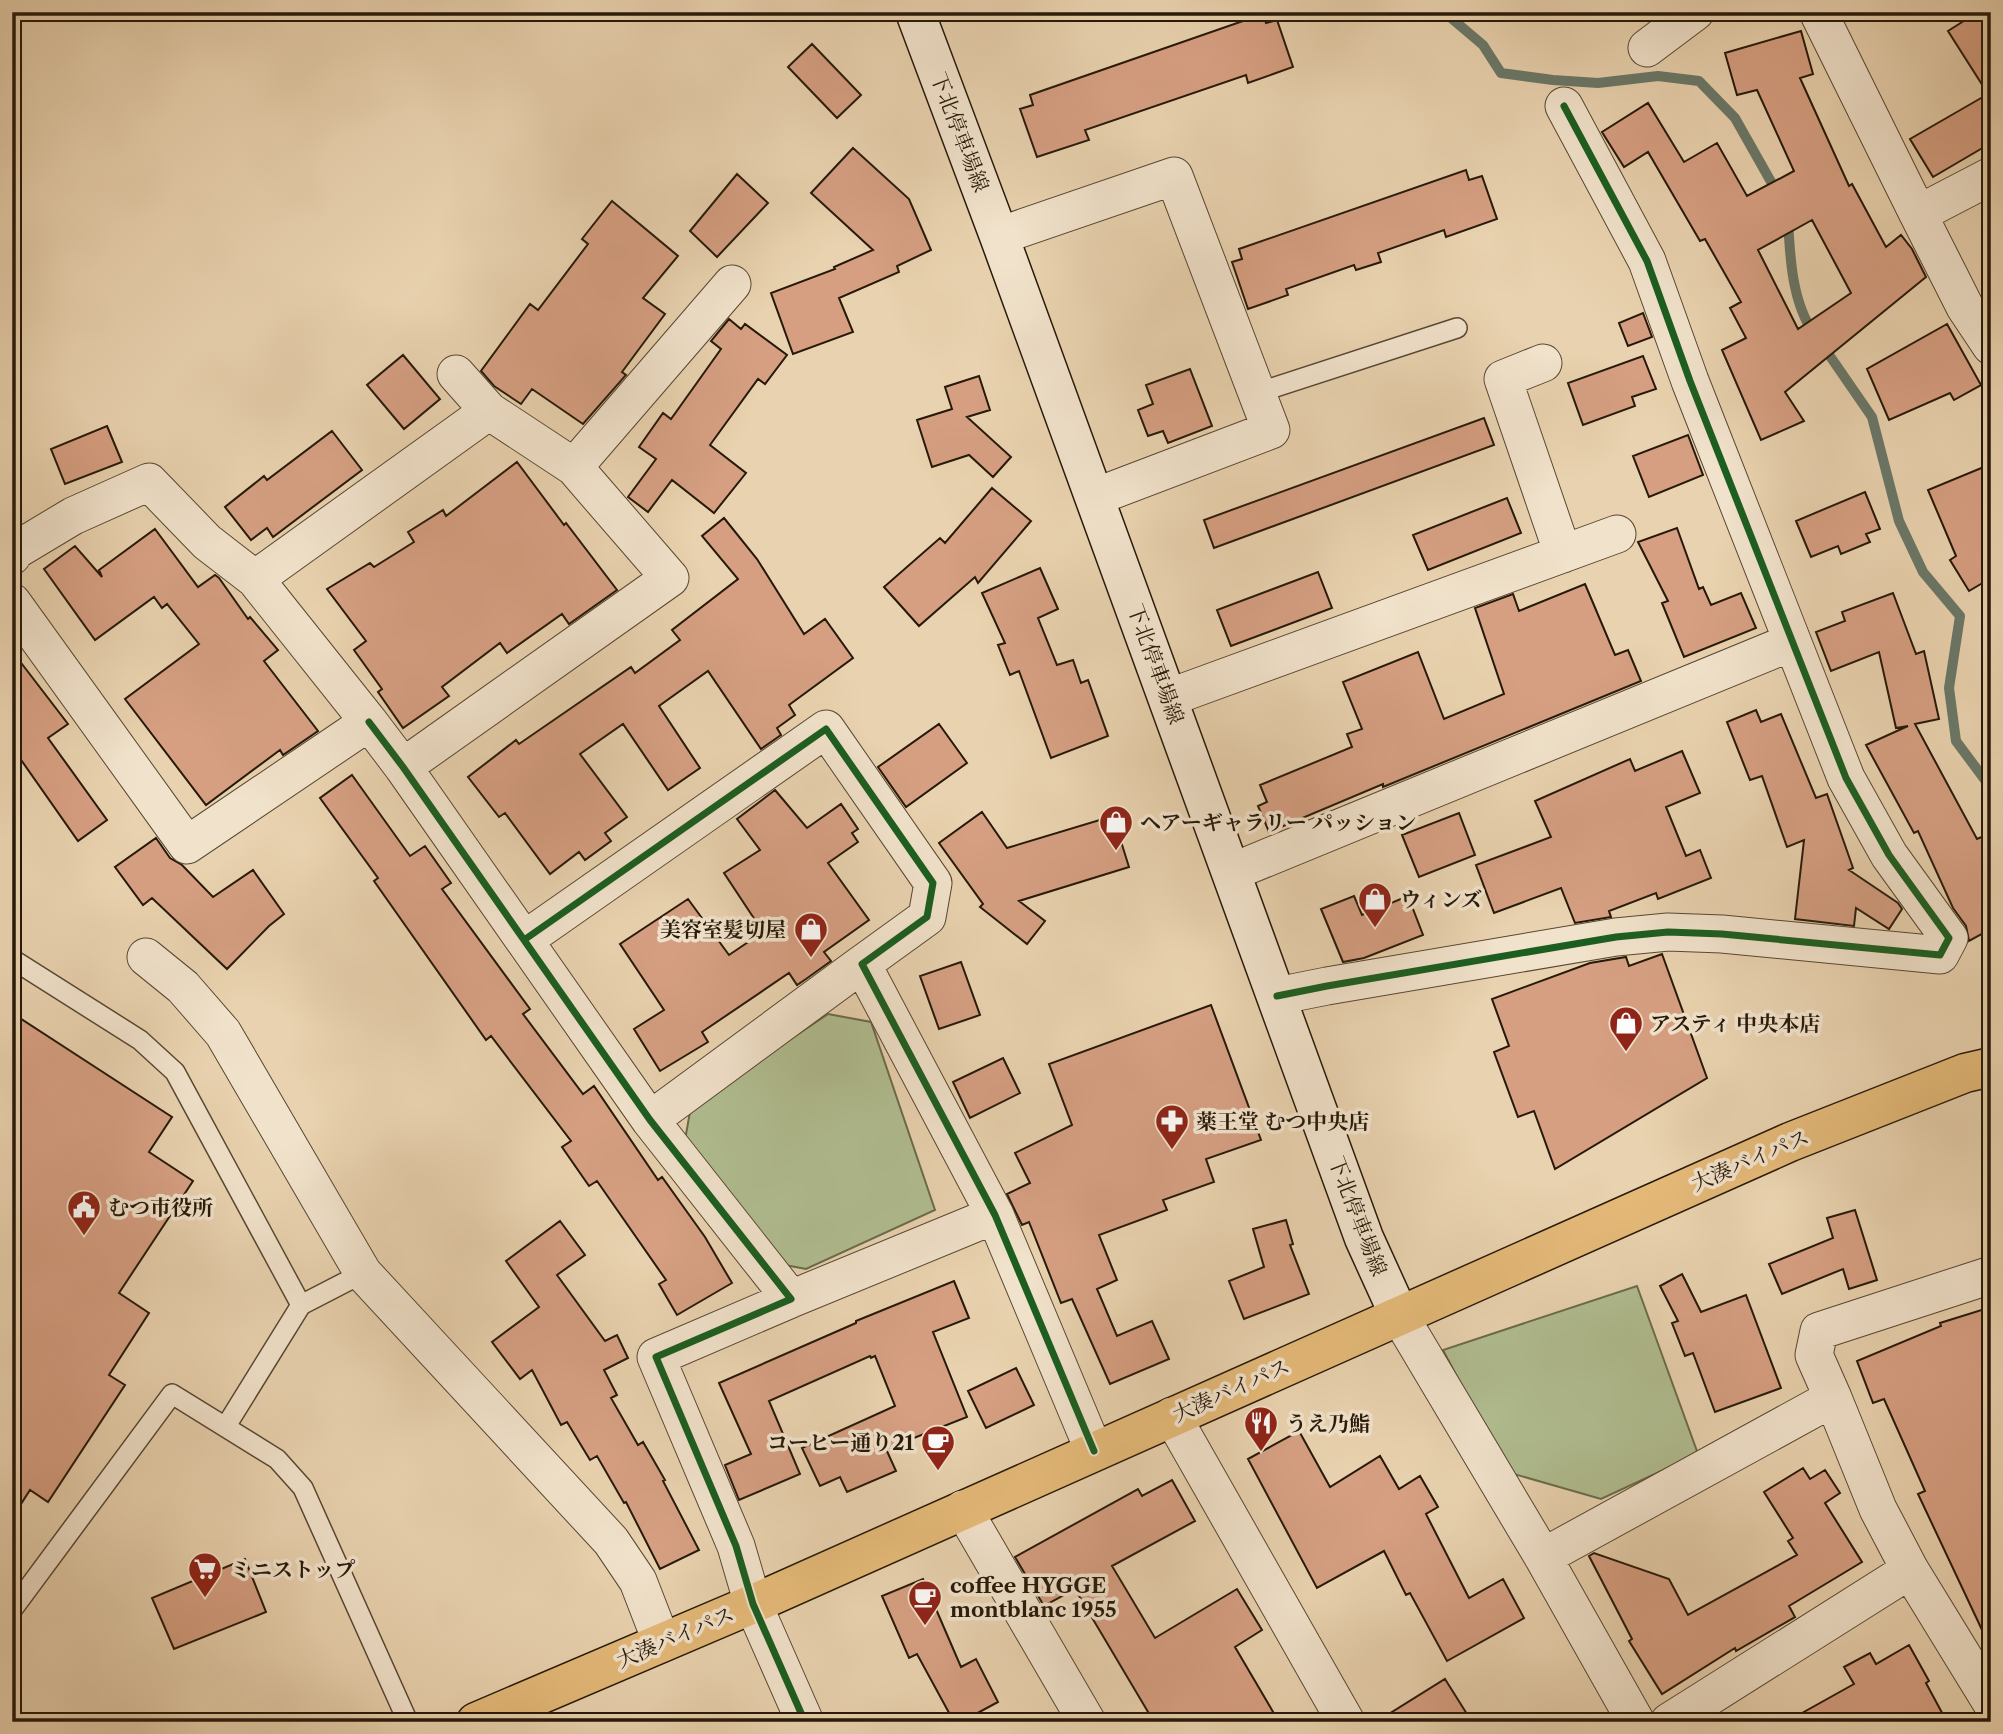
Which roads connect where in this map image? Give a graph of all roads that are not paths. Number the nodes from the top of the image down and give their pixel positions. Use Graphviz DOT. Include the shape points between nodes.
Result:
graph roads {
  1 [pos="915,12"];
  2 [pos="1695,12"];
  3 [pos="1818,12"];
  4 [pos="1647,48"];
  5 [pos="1564,106"];
  6 [pos="1991,176"];
  7 [pos="1918,214"];
  8 [pos="999,236"];
  9 [pos="732,284"];
  10 [pos="1457,328"];
  11 [pos="1991,346"];
  12 [pos="1543,363"];
  13 [pos="457,374"];
  14 [pos="1257,393"];
  15 [pos="489,411"];
  16 [pos="574,467"];
  17 [pos="1094,497"];
  18 [pos="1618,534"];
  19 [pos="1563,554"];
  20 [pos="12,556"];
  21 [pos="255,579"];
  22 [pos="12,602"];
  23 [pos="1792,642"];
  24 [pos="1168,698"];
  25 [pos="369,722"];
  26 [pos="403,767"];
  27 [pos="1232,872"];
  28 [pos="524,940"];
  29 [pos="146,957"];
  30 [pos="12,959"];
  31 [pos="862,964"];
  32 [pos="1277,996"];
  33 [pos="1991,1067"];
  34 [pos="650,1120"];
  35 [pos="995,1215"];
  36 [pos="363,1273"];
  37 [pos="1991,1275"];
  38 [pos="791,1299"];
  39 [pos="301,1305"];
  40 [pos="1399,1315"];
  41 [pos="1833,1398"];
  42 [pos="1172,1416"];
  43 [pos="226,1426"];
  44 [pos="1094,1451"];
  45 [pos="963,1509"];
  46 [pos="1543,1557"];
  47 [pos="1910,1570"];
  48 [pos="753,1604"];
  49 [pos="12,1611"];
  50 [pos="662,1643"];
  51 [pos="1991,1702"];
  52 [pos="408,1722"];
  53 [pos="476,1722"];
  54 [pos="805,1722"];
  55 [pos="1087,1722"];
  56 [pos="1346,1722"];
  57 [pos="1636,1722"];
  58 [pos="1669,1722"];
  1 -- 8 [label="main road, 下北停車場線"];
  2 -- 4 [label="street"];
  3 -- 7 [label="street"];
  5 -- 23 [label="street" via="1647,261"];
  6 -- 7 [label="street"];
  7 -- 11 [label="street" via="1965,307"];
  8 -- 14 [label="street" via="1174,176"];
  8 -- 17 [label="main road, 下北停車場線"];
  9 -- 16 [label="street"];
  10 -- 14 [label="lane"];
  12 -- 19 [label="street" via="1503,379"];
  13 -- 15 [label="street"];
  14 -- 17 [label="street" via="1271,430"];
  15 -- 16 [label="street"];
  15 -- 21 [label="street"];
  16 -- 26 [label="street" via="670,578"];
  17 -- 24 [label="main road, 下北停車場線"];
  18 -- 19 [label="street"];
  19 -- 24 [label="street"];
  20 -- 21 [label="street" via="73,516 149,482 207,542"];
  21 -- 25 [label="street"];
  22 -- 25 [label="street" via="187,845"];
  23 -- 27 [label="street"];
  23 -- 32 [label="street" via="1846,778 1889,855 1949,938 1940,955 1668,932"];
  24 -- 27 [label="main road, 下北停車場線"];
  25 -- 26 [label="street"];
  26 -- 28 [label="street"];
  27 -- 32 [label="main road, 下北停車場線"];
  28 -- 31 [label="street" via="826,729 933,883 927,917"];
  28 -- 34 [label="street"];
  29 -- 36 [label="street" via="183,987 223,1033"];
  30 -- 39 [label="lane" via="140,1040 175,1072"];
  31 -- 34 [label="street"];
  31 -- 35 [label="street"];
  32 -- 40 [label="main road, 下北停車場線" via="1364,1238"];
  33 -- 40 [label="highway, 大湊バイパス" via="1790,1142"];
  34 -- 38 [label="street"];
  35 -- 38 [label="street"];
  35 -- 44 [label="street"];
  36 -- 39 [label="lane"];
  36 -- 50 [label="street" via="611,1541 638,1581"];
  37 -- 41 [label="street" via="1819,1331 1814,1355"];
  38 -- 48 [label="street" via="656,1357 736,1546"];
  39 -- 43 [label="lane"];
  40 -- 42 [label="highway, 大湊バイパス"];
  40 -- 46 [label="street"];
  41 -- 46 [label="street"];
  41 -- 47 [label="street" via="1878,1509"];
  42 -- 44 [label="highway, 大湊バイパス"];
  42 -- 56 [label="street"];
  43 -- 49 [label="lane" via="172,1394"];
  43 -- 52 [label="lane" via="277,1459 303,1488"];
  44 -- 45 [label="highway, 大湊バイパス"];
  45 -- 48 [label="highway, 大湊バイパス"];
  45 -- 55 [label="street"];
  46 -- 57 [label="street"];
  47 -- 51 [label="street"];
  47 -- 58 [label="street"];
  48 -- 50 [label="highway, 大湊バイパス"];
  48 -- 54 [label="street"];
  50 -- 53 [label="highway, 大湊バイパス"];
}
